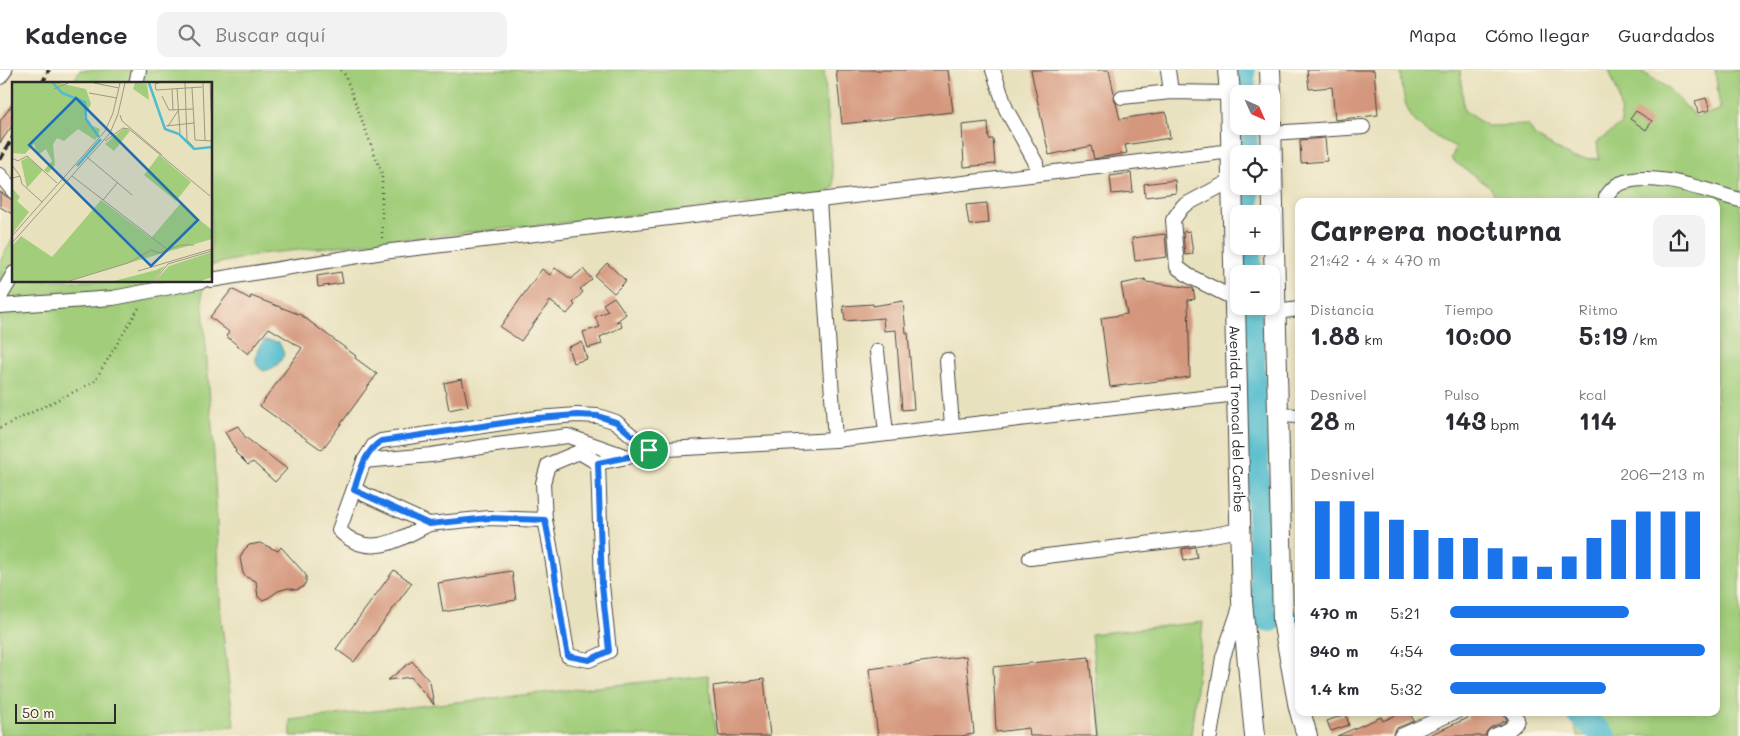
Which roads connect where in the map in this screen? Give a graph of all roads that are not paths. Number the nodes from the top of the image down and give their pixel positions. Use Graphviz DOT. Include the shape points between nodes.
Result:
graph roads {
  1 [pos="5,70"];
  2 [pos="993,70"];
  3 [pos="1168,70"];
  4 [pos="1228,70"];
  5 [pos="1270,70"];
  6 [pos="0,77"];
  7 [pos="1271,85"];
  8 [pos="1171,92"];
  9 [pos="1230,93"];
  10 [pos="1122,97"];
  11 [pos="1364,127"];
  12 [pos="1280,128"];
  13 [pos="1271,135"];
  14 [pos="1230,150"];
  15 [pos="1037,174"];
  16 [pos="0,175"];
  17 [pos="1230,181"];
  18 [pos="12,190"];
  19 [pos="1232,195"];
  20 [pos="1606,197"];
  21 [pos="1740,200"];
  22 [pos="819,201"];
  23 [pos="1234,265"];
  24 [pos="1275,265"];
  25 [pos="12,276"];
  26 [pos="212,280"];
  27 [pos="197,282"];
  28 [pos="0,296"];
  29 [pos="1230,296"];
  30 [pos="0,306"];
  31 [pos="1295,310"];
  32 [pos="1280,311"];
  33 [pos="1235,315"];
  34 [pos="1276,315"];
  35 [pos="877,352"];
  36 [pos="947,360"];
  37 [pos="1237,394"];
  38 [pos="1278,415"];
  39 [pos="1295,416"];
  40 [pos="952,426"];
  41 [pos="886,433"];
  42 [pos="835,440"];
  43 [pos="649,450"];
  44 [pos="628,457"];
  45 [pos="364,462"];
  46 [pos="598,463"];
  47 [pos="354,490"];
  48 [pos="545,520"];
  49 [pos="429,524"];
  50 [pos="1240,530"];
  51 [pos="1030,558"];
  52 [pos="1242,602"];
  53 [pos="1295,688"];
  54 [pos="1301,716"];
  55 [pos="1446,716"];
  56 [pos="1514,716"];
  57 [pos="1210,736"];
  58 [pos="1255,736"];
  59 [pos="1307,736"];
  60 [pos="1401,736"];
  61 [pos="1494,736"];
  1 -- 6 [label="street"];
  2 -- 15 [label="street" via="1006,109 1036,163"];
  3 -- 8 [label="street"];
  4 -- 9 [label="highway, Avenida Troncal del Caribe"];
  5 -- 7 [label="highway"];
  8 -- 9 [label="street"];
  8 -- 10 [label="street"];
  11 -- 12 [label="street"];
  13 -- 24 [label="highway"];
  14 -- 15 [label="street"];
  15 -- 22 [label="street"];
  16 -- 18 [label="street"];
  17 -- 29 [label="street" via="1183,206 1173,220 1177,267"];
  19 -- 23 [label="highway, Avenida Troncal del Caribe"];
  20 -- 21 [label="street" via="1617,184 1656,178"];
  22 -- 26 [label="street" via="383,252"];
  22 -- 42 [label="street"];
  25 -- 28 [label="street"];
  27 -- 30 [label="street" via="113,298"];
  31 -- 32 [label="street"];
  33 -- 37 [label="highway, Avenida Troncal del Caribe"];
  34 -- 38 [label="highway"];
  35 -- 41 [label="street"];
  36 -- 40 [label="street"];
  37 -- 40 [label="street"];
  37 -- 50 [label="highway, Avenida Troncal del Caribe"];
  38 -- 39 [label="street"];
  38 -- 53 [label="highway" via="1283,620"];
  40 -- 41 [label="street"];
  41 -- 42 [label="street"];
  42 -- 43 [label="street"];
  43 -- 44 [label="street"];
  43 -- 45 [label="street" via="616,422 598,416 577,415 381,441"];
  44 -- 45 [label="street" via="568,436"];
  44 -- 46 [label="street"];
  45 -- 47 [label="street"];
  46 -- 48 [label="street" via="579,452 548,465 543,483"];
  46 -- 48 [label="street" via="602,585 609,651 589,660 568,656"];
  47 -- 49 [label="street"];
  47 -- 49 [label="street" via="339,530 346,538 369,547 396,541"];
  48 -- 49 [label="street" via="489,518"];
  50 -- 51 [label="street"];
  50 -- 52 [label="highway, Avenida Troncal del Caribe"];
  52 -- 57 [label="street" via="1223,657"];
  52 -- 58 [label="highway, Avenida Troncal del Caribe"];
  54 -- 59 [label="highway"];
  55 -- 60 [label="street"];
  56 -- 61 [label="street" via="1516,724"];
}
